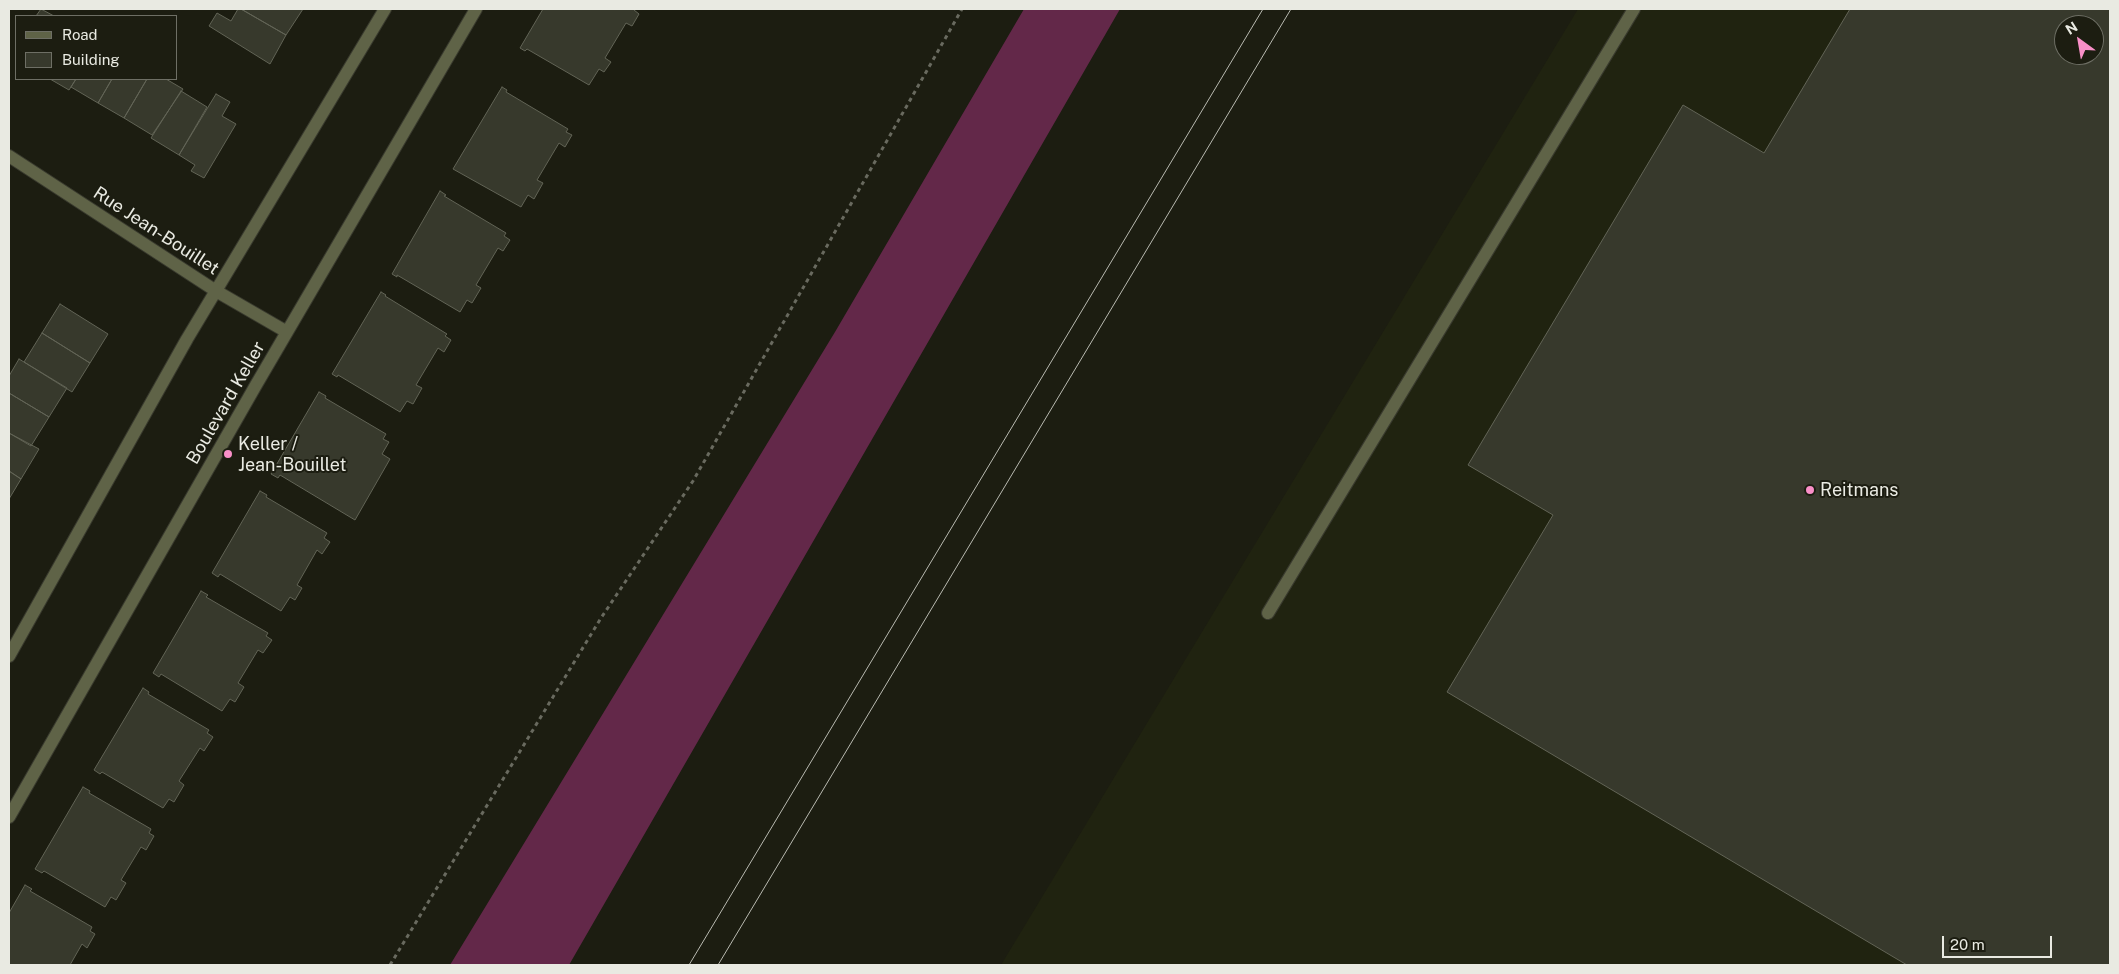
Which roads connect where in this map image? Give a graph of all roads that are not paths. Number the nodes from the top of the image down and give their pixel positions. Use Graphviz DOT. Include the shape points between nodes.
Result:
graph roads {
  1 [pos="384,9"];
  2 [pos="476,9"];
  3 [pos="1634,9"];
  4 [pos="9,156"];
  5 [pos="216,290"];
  6 [pos="287,332"];
  7 [pos="1268,613"];
  8 [pos="9,656"];
  9 [pos="9,817"];
  1 -- 5 [label="street"];
  2 -- 6 [label="street, Boulevard Keller"];
  3 -- 7 [label="street"];
  4 -- 5 [label="street, Rue Jean-Bouillet"];
  5 -- 6 [label="street, Rue Jean-Bouillet"];
  5 -- 8 [label="street"];
  6 -- 9 [label="street, Boulevard Keller"];
}
